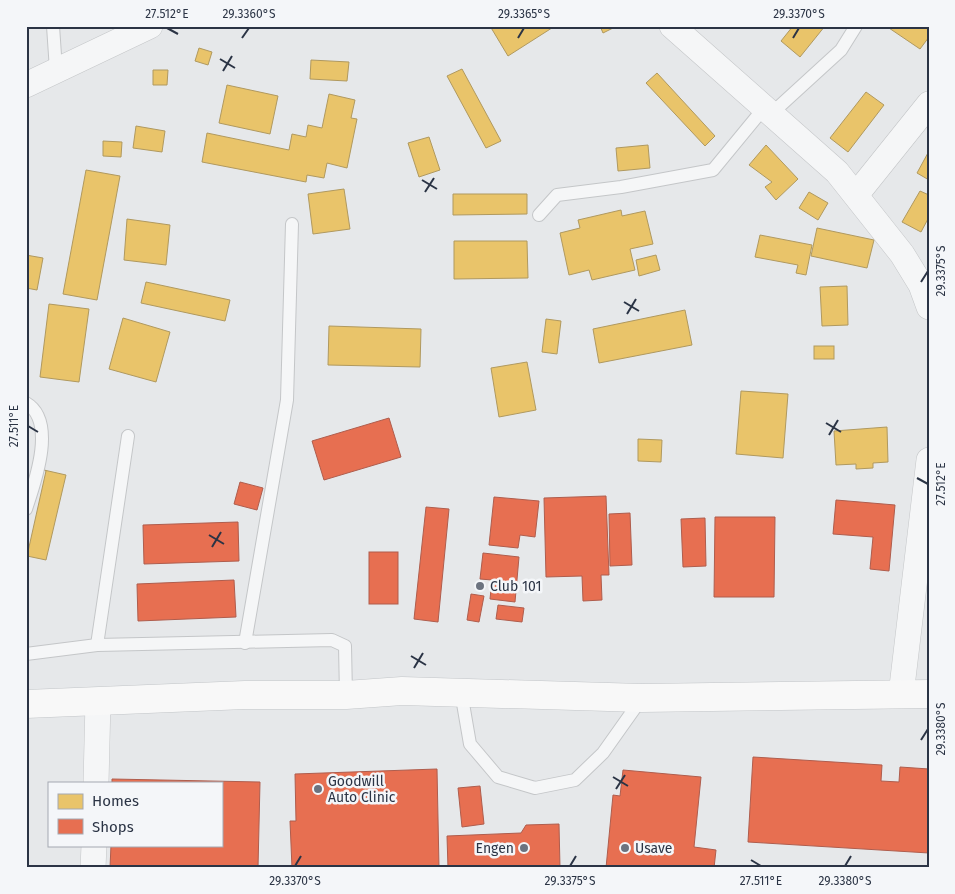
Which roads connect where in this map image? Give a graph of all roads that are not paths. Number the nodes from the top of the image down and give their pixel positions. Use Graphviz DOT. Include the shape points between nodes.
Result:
graph roads {
  1 [pos="53,26"];
  2 [pos="150,26"];
  3 [pos="672,26"];
  4 [pos="856,26"];
  5 [pos="56,70"];
  6 [pos="26,85"];
  7 [pos="929,104"];
  8 [pos="768,111"];
  9 [pos="856,195"];
  10 [pos="540,215"];
  11 [pos="292,224"];
  12 [pos="926,294"];
  13 [pos="26,403"];
  14 [pos="128,436"];
  15 [pos="929,460"];
  16 [pos="26,509"];
  17 [pos="244,643"];
  18 [pos="97,645"];
  19 [pos="26,654"];
  20 [pos="461,692"];
  21 [pos="929,694"];
  22 [pos="346,695"];
  23 [pos="901,695"];
  24 [pos="642,698"];
  25 [pos="98,701"];
  26 [pos="26,704"];
  27 [pos="96,782"];
  28 [pos="94,846"];
  29 [pos="93,868"];
  1 -- 5 [label="lane"];
  2 -- 5 [label="street"];
  3 -- 8 [label="street"];
  4 -- 8 [label="lane" via="841,50"];
  5 -- 6 [label="street"];
  7 -- 9 [label="street"];
  8 -- 9 [label="street" via="837,172"];
  8 -- 10 [label="lane" via="713,170 621,187 557,194"];
  9 -- 12 [label="street" via="902,254"];
  11 -- 17 [label="lane" via="288,400"];
  13 -- 16 [label="lane" via="33,407 41,420 42,446"];
  14 -- 18 [label="lane"];
  15 -- 23 [label="street"];
  17 -- 18 [label="lane"];
  17 -- 22 [label="lane" via="332,640 345,646"];
  18 -- 19 [label="lane"];
  20 -- 22 [label="main road" via="402,691"];
  20 -- 24 [label="main road"];
  20 -- 24 [label="lane" via="470,744 498,777 535,788 575,780 603,753"];
  21 -- 23 [label="main road"];
  22 -- 25 [label="main road"];
  23 -- 24 [label="main road"];
  25 -- 26 [label="main road"];
  25 -- 27 [label="street"];
  28 -- 29 [label="street"];
}
